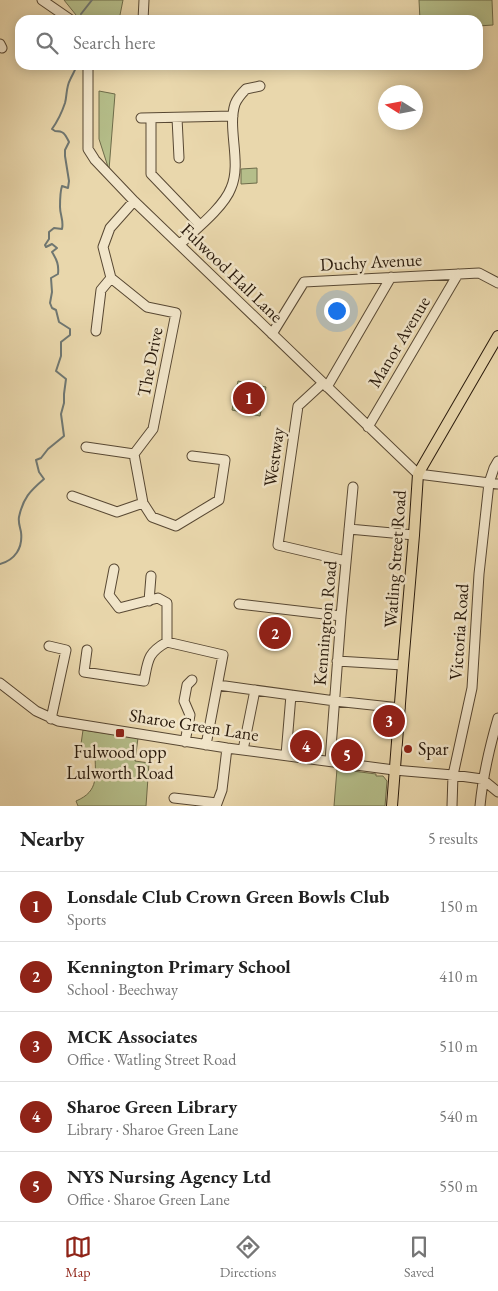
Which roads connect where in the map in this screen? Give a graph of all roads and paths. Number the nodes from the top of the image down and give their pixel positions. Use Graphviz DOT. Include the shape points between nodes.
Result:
graph roads {
  1 [pos="42,0"];
  2 [pos="144,0"];
  3 [pos="65,15"];
  4 [pos="143,15"];
  5 [pos="88,70"];
  6 [pos="260,86"];
  7 [pos="233,116"];
  8 [pos="177,118"];
  9 [pos="178,158"];
  10 [pos="134,201"];
  11 [pos="200,225"];
  12 [pos="180,244"];
  13 [pos="458,274"];
  14 [pos="391,277"];
  15 [pos="111,278"];
  16 [pos="498,283"];
  17 [pos="96,331"];
  18 [pos="272,334"];
  19 [pos="498,336"];
  20 [pos="325,385"];
  21 [pos="368,427"];
  22 [pos="86,447"];
  23 [pos="134,454"];
  24 [pos="192,456"];
  25 [pos="498,461"];
  26 [pos="418,474"];
  27 [pos="494,483"];
  28 [pos="353,487"];
  29 [pos="72,496"];
  30 [pos="143,503"];
  31 [pos="349,529"];
  32 [pos="414,535"];
  33 [pos="346,561"];
  34 [pos="114,569"];
  35 [pos="151,576"];
  36 [pos="149,601"];
  37 [pos="239,604"];
  38 [pos="341,616"];
  39 [pos="167,642"];
  40 [pos="49,646"];
  41 [pos="87,650"];
  42 [pos="337,660"];
  43 [pos="402,665"];
  44 [pos="192,680"];
  45 [pos="0,682"];
  46 [pos="218,685"];
  47 [pos="255,690"];
  48 [pos="291,695"];
  49 [pos="335,701"];
  50 [pos="400,708"];
  51 [pos="51,718"];
  52 [pos="498,718"];
  53 [pos="185,742"];
  54 [pos="206,745"];
  55 [pos="227,748"];
  56 [pos="243,750"];
  57 [pos="286,755"];
  58 [pos="330,761"];
  59 [pos="394,770"];
  60 [pos="453,775"];
  61 [pos="482,780"];
  62 [pos="498,792"];
  63 [pos="174,798"];
  64 [pos="216,804"];
  65 [pos="392,806"];
  66 [pos="452,806"];
  67 [pos="480,806"];
  1 -- 3 [label="street"];
  2 -- 4 [label="street"];
  5 -- 10 [label="street, Fulwood Hall Lane" via="88,149"];
  6 -- 7 [label="street" via="246,89 235,103"];
  7 -- 8 [label="street"];
  7 -- 11 [label="street" via="235,174 232,186 226,199"];
  8 -- 9 [label="street"];
  8 -- 11 [label="street" via="146,118 150,174"];
  10 -- 12 [label="street, Fulwood Hall Lane"];
  10 -- 15 [label="street" via="110,228 103,247"];
  11 -- 12 [label="street"];
  12 -- 18 [label="street, Fulwood Hall Lane"];
  13 -- 14 [label="street, Duchy Avenue"];
  13 -- 16 [label="street, Duchy Avenue" via="479,273"];
  13 -- 21 [label="street, Manor Avenue"];
  14 -- 18 [label="street, Duchy Avenue" via="304,282"];
  14 -- 20 [label="street, Westway"];
  15 -- 17 [label="street" via="101,290"];
  15 -- 23 [label="street, The Drive" via="147,307 176,313 153,429"];
  18 -- 20 [label="street, Fulwood Hall Lane"];
  19 -- 26 [label="main road, Watling Street Road"];
  20 -- 21 [label="street, Fulwood Hall Lane"];
  20 -- 33 [label="street, Westway" via="298,406 278,545"];
  21 -- 26 [label="street, Fulwood Hall Lane"];
  22 -- 23 [label="street"];
  23 -- 30 [label="street"];
  24 -- 30 [label="street" via="225,460 219,500 176,526 152,517"];
  25 -- 27 [label="street, Victoria Road" via="494,468"];
  26 -- 27 [label="street"];
  26 -- 32 [label="main road, Watling Street Road"];
  27 -- 60 [label="street, Victoria Road" via="479,574 472,688"];
  28 -- 31 [label="street, Kennington Road"];
  29 -- 30 [label="street" via="117,512"];
  31 -- 32 [label="street"];
  31 -- 33 [label="street, Kennington Road"];
  32 -- 43 [label="main road, Watling Street Road"];
  33 -- 38 [label="street, Kennington Road"];
  34 -- 36 [label="street" via="109,595 119,608"];
  35 -- 36 [label="street"];
  36 -- 39 [label="street" via="158,598 167,603"];
  37 -- 38 [label="street"];
  38 -- 42 [label="street, Kennington Road"];
  39 -- 41 [label="street" via="149,656 144,682 84,672"];
  39 -- 46 [label="street" via="223,655"];
  40 -- 51 [label="street" via="66,650"];
  42 -- 43 [label="street"];
  42 -- 49 [label="street, Kennington Road"];
  43 -- 50 [label="main road, Watling Street Road"];
  44 -- 53 [label="street" via="187,685 184,701 190,715"];
  45 -- 51 [label="street, Sharoe Green Lane" via="36,711"];
  46 -- 47 [label="street"];
  46 -- 54 [label="street"];
  47 -- 48 [label="street"];
  47 -- 56 [label="street"];
  48 -- 49 [label="street"];
  48 -- 57 [label="street"];
  49 -- 50 [label="street"];
  49 -- 58 [label="street, Kennington Road"];
  50 -- 59 [label="main road, Watling Street Road"];
  51 -- 53 [label="street, Sharoe Green Lane"];
  52 -- 61 [label="street"];
  53 -- 54 [label="street, Sharoe Green Lane"];
  54 -- 55 [label="street, Sharoe Green Lane"];
  55 -- 56 [label="street, Sharoe Green Lane"];
  55 -- 64 [label="street" via="222,790"];
  56 -- 57 [label="street, Sharoe Green Lane"];
  57 -- 58 [label="street, Sharoe Green Lane"];
  58 -- 59 [label="street, Sharoe Green Lane"];
  59 -- 60 [label="street, Sharoe Green Lane"];
  59 -- 65 [label="main road, Watling Street Road"];
  60 -- 61 [label="street, Sharoe Green Lane"];
  60 -- 66 [label="street, Victoria Road"];
  61 -- 62 [label="street"];
  61 -- 67 [label="street"];
  63 -- 64 [label="street"];
}
